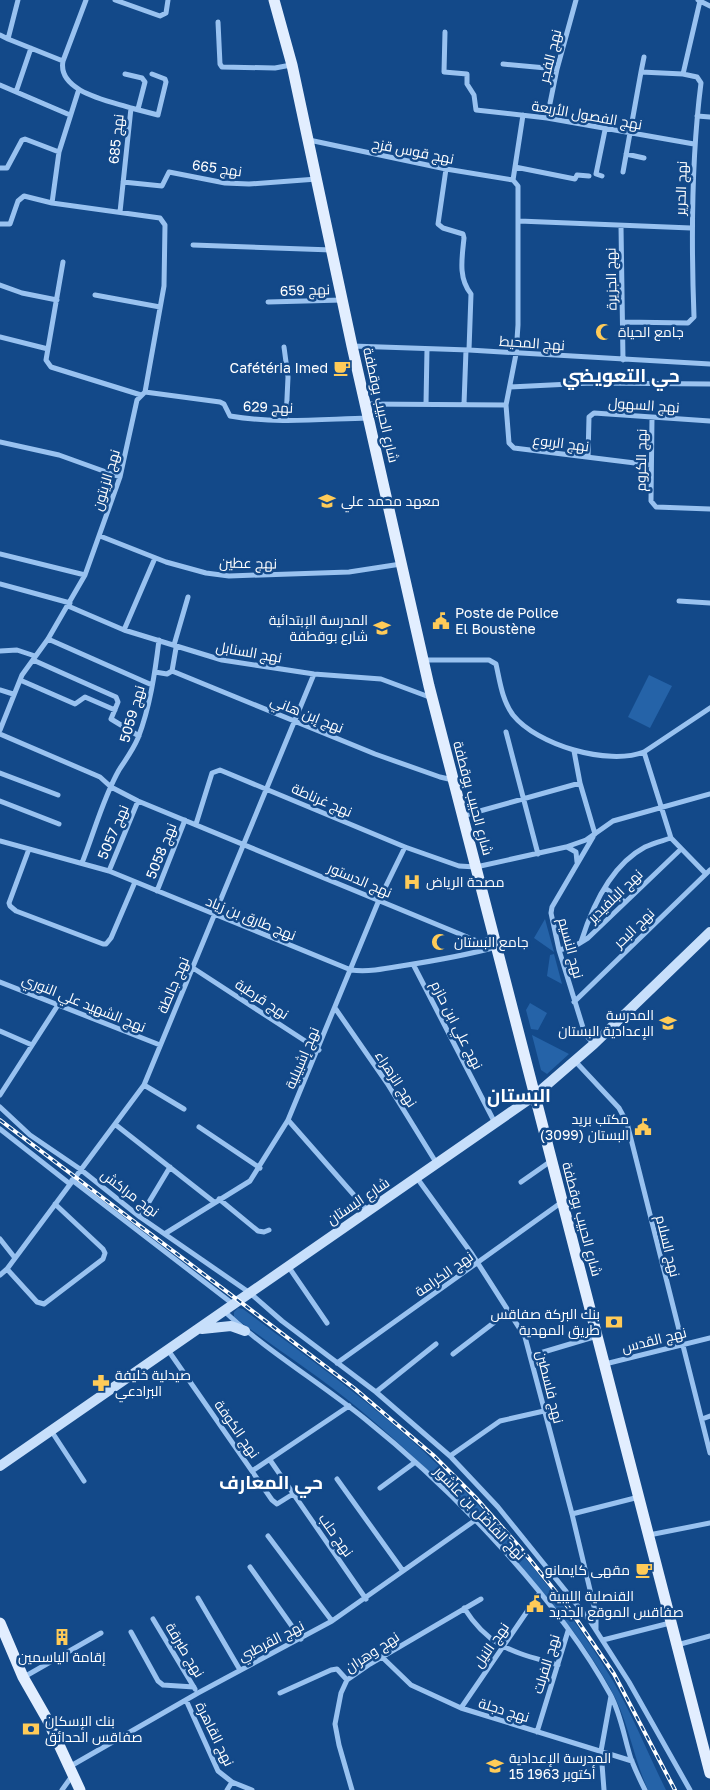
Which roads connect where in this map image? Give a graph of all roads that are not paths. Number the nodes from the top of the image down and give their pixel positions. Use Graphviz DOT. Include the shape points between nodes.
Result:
graph roads {
  1 [pos="18,0"];
  2 [pos="86,0"];
  3 [pos="115,0"];
  4 [pos="168,0"];
  5 [pos="274,0"];
  6 [pos="576,0"];
  7 [pos="699,1"];
  8 [pos="710,6"];
  9 [pos="218,22"];
  10 [pos="445,32"];
  11 [pos="0,36"];
  12 [pos="8,39"];
  13 [pos="31,48"];
  14 [pos="644,57"];
  15 [pos="63,62"];
  16 [pos="504,64"];
  17 [pos="292,65"];
  18 [pos="557,69"];
  19 [pos="641,72"];
  20 [pos="125,74"];
  21 [pos="152,74"];
  22 [pos="683,74"];
  23 [pos="0,86"];
  24 [pos="16,92"];
  25 [pos="78,92"];
  26 [pos="130,108"];
  27 [pos="138,108"];
  28 [pos="70,115"];
  29 [pos="523,115"];
  30 [pos="697,116"];
  31 [pos="710,117"];
  32 [pos="548,118"];
  33 [pos="605,130"];
  34 [pos="630,134"];
  35 [pos="309,140"];
  36 [pos="694,144"];
  37 [pos="59,152"];
  38 [pos="626,154"];
  39 [pos="644,158"];
  40 [pos="515,167"];
  41 [pos="0,168"];
  42 [pos="446,169"];
  43 [pos="622,172"];
  44 [pos="589,176"];
  45 [pos="602,176"];
  46 [pos="318,179"];
  47 [pos="513,180"];
  48 [pos="123,182"];
  49 [pos="52,203"];
  50 [pos="120,212"];
  51 [pos="519,221"];
  52 [pos="0,224"];
  53 [pos="621,226"];
  54 [pos="691,228"];
  55 [pos="193,245"];
  56 [pos="332,250"];
  57 [pos="63,262"];
  58 [pos="0,285"];
  59 [pos="95,295"];
  60 [pos="57,300"];
  61 [pos="343,300"];
  62 [pos="268,302"];
  63 [pos="160,307"];
  64 [pos="623,322"];
  65 [pos="0,337"];
  66 [pos="352,346"];
  67 [pos="284,347"];
  68 [pos="48,349"];
  69 [pos="427,349"];
  70 [pos="467,350"];
  71 [pos="516,354"];
  72 [pos="623,360"];
  73 [pos="710,364"];
  74 [pos="710,384"];
  75 [pos="510,387"];
  76 [pos="143,394"];
  77 [pos="365,404"];
  78 [pos="426,404"];
  79 [pos="464,404"];
  80 [pos="506,405"];
  81 [pos="368,418"];
  82 [pos="652,418"];
  83 [pos="286,420"];
  84 [pos="710,421"];
  85 [pos="0,442"];
  86 [pos="588,457"];
  87 [pos="651,465"];
  88 [pos="120,477"];
  89 [pos="710,509"];
  90 [pos="100,536"];
  91 [pos="0,554"];
  92 [pos="155,558"];
  93 [pos="401,564"];
  94 [pos="85,574"];
  95 [pos="0,584"];
  96 [pos="188,597"];
  97 [pos="679,601"];
  98 [pos="710,604"];
  99 [pos="69,605"];
  100 [pos="124,630"];
  101 [pos="48,639"];
  102 [pos="159,640"];
  103 [pos="175,646"];
  104 [pos="0,651"];
  105 [pos="34,658"];
  106 [pos="423,660"];
  107 [pos="172,671"];
  108 [pos="155,672"];
  109 [pos="314,674"];
  110 [pos="20,680"];
  111 [pos="152,686"];
  112 [pos="0,690"];
  113 [pos="13,694"];
  114 [pos="432,698"];
  115 [pos="710,708"];
  116 [pos="115,710"];
  117 [pos="296,722"];
  118 [pos="0,730"];
  119 [pos="506,732"];
  120 [pos="0,734"];
  121 [pos="139,736"];
  122 [pos="574,751"];
  123 [pos="644,752"];
  124 [pos="0,773"];
  125 [pos="452,780"];
  126 [pos="580,783"];
  127 [pos="111,788"];
  128 [pos="267,788"];
  129 [pos="710,794"];
  130 [pos="58,795"];
  131 [pos="524,798"];
  132 [pos="0,801"];
  133 [pos="138,801"];
  134 [pos="661,808"];
  135 [pos="462,816"];
  136 [pos="185,820"];
  137 [pos="59,824"];
  138 [pos="196,824"];
  139 [pos="595,834"];
  140 [pos="671,838"];
  141 [pos="0,841"];
  142 [pos="245,844"];
  143 [pos="405,847"];
  144 [pos="566,847"];
  145 [pos="29,849"];
  146 [pos="681,849"];
  147 [pos="538,854"];
  148 [pos="577,862"];
  149 [pos="82,863"];
  150 [pos="476,867"];
  151 [pos="109,871"];
  152 [pos="708,872"];
  153 [pos="135,882"];
  154 [pos="605,888"];
  155 [pos="157,891"];
  156 [pos="380,900"];
  157 [pos="625,902"];
  158 [pos="215,916"];
  159 [pos="710,932"];
  160 [pos="496,942"];
  161 [pos="581,943"];
  162 [pos="559,950"];
  163 [pos="413,964"];
  164 [pos="193,968"];
  165 [pos="351,970"];
  166 [pos="0,982"];
  167 [pos="574,1002"];
  168 [pos="58,1005"];
  169 [pos="335,1008"];
  170 [pos="0,1031"];
  171 [pos="594,1044"];
  172 [pos="32,1045"];
  173 [pos="160,1045"];
  174 [pos="319,1050"];
  175 [pos="575,1061"];
  176 [pos="144,1085"];
  177 [pos="0,1095"];
  178 [pos="534,1096"];
  179 [pos="0,1107"];
  180 [pos="184,1109"];
  181 [pos="288,1120"];
  182 [pos="495,1123"];
  183 [pos="116,1125"];
  184 [pos="198,1127"];
  185 [pos="0,1129"];
  186 [pos="551,1161"];
  187 [pos="437,1164"];
  188 [pos="170,1167"];
  189 [pos="260,1168"];
  190 [pos="80,1169"];
  191 [pos="417,1178"];
  192 [pos="71,1182"];
  193 [pos="521,1182"];
  194 [pos="217,1201"];
  195 [pos="562,1202"];
  196 [pos="55,1204"];
  197 [pos="368,1212"];
  198 [pos="140,1217"];
  199 [pos="268,1230"];
  200 [pos="166,1233"];
  201 [pos="0,1239"];
  202 [pos="15,1258"];
  203 [pos="477,1264"];
  204 [pos="288,1266"];
  205 [pos="8,1269"];
  206 [pos="0,1275"];
  207 [pos="250,1293"];
  208 [pos="233,1304"];
  209 [pos="224,1311"];
  210 [pos="509,1311"];
  211 [pos="328,1322"];
  212 [pos="198,1329"];
  213 [pos="245,1331"];
  214 [pos="597,1336"];
  215 [pos="710,1338"];
  216 [pos="436,1344"];
  217 [pos="681,1344"];
  218 [pos="168,1350"];
  219 [pos="453,1354"];
  220 [pos="530,1356"];
  221 [pos="337,1363"];
  222 [pos="604,1364"];
  223 [pos="376,1392"];
  224 [pos="349,1406"];
  225 [pos="544,1411"];
  226 [pos="710,1416"];
  227 [pos="702,1419"];
  228 [pos="52,1432"];
  229 [pos="710,1452"];
  230 [pos="450,1456"];
  231 [pos="270,1460"];
  232 [pos="414,1463"];
  233 [pos="0,1466"];
  234 [pos="252,1471"];
  235 [pos="337,1479"];
  236 [pos="84,1481"];
  237 [pos="380,1488"];
  238 [pos="293,1494"];
  239 [pos="638,1497"];
  240 [pos="572,1514"];
  241 [pos="474,1521"];
  242 [pos="710,1523"];
  243 [pos="649,1535"];
  244 [pos="268,1536"];
  245 [pos="250,1566"];
  246 [pos="403,1571"];
  247 [pos="539,1594"];
  248 [pos="198,1598"];
  249 [pos="366,1599"];
  250 [pos="481,1599"];
  251 [pos="464,1608"];
  252 [pos="153,1619"];
  253 [pos="332,1621"];
  254 [pos="0,1622"];
  255 [pos="671,1623"];
  256 [pos="596,1630"];
  257 [pos="568,1631"];
  258 [pos="131,1632"];
  259 [pos="101,1633"];
  260 [pos="710,1636"];
  261 [pos="301,1638"];
  262 [pos="603,1640"];
  263 [pos="676,1645"];
  264 [pos="503,1648"];
  265 [pos="382,1657"];
  266 [pos="558,1665"];
  267 [pos="240,1670"];
  268 [pos="23,1677"];
  269 [pos="347,1680"];
  270 [pos="194,1687"];
  271 [pos="198,1693"];
  272 [pos="280,1693"];
  273 [pos="611,1696"];
  274 [pos="186,1700"];
  275 [pos="461,1708"];
  276 [pos="536,1732"];
  277 [pos="602,1751"];
  278 [pos="632,1761"];
  279 [pos="71,1771"];
  280 [pos="710,1773"];
  281 [pos="232,1782"];
  282 [pos="62,1790"];
  283 [pos="80,1790"];
  284 [pos="227,1790"];
  285 [pos="252,1790"];
  286 [pos="352,1790"];
  287 [pos="604,1790"];
  288 [pos="645,1790"];
  289 [pos="690,1790"];
  1 -- 12 [label="street"];
  2 -- 15 [label="street"];
  3 -- 4 [label="street" via="160,16 166,13"];
  5 -- 17 [label="main road, شارع الحبيب بوقطفة"];
  6 -- 18 [label="street, نهج الفجر"];
  7 -- 8 [label="street"];
  7 -- 22 [label="street"];
  9 -- 17 [label="street" via="222,67 275,68"];
  10 -- 29 [label="street, نهج الفصول الأربعة" via="444,72 467,74 476,110"];
  11 -- 12 [label="street"];
  12 -- 13 [label="street"];
  13 -- 15 [label="street"];
  13 -- 24 [label="street"];
  14 -- 19 [label="street"];
  15 -- 25 [label="street" via="64,72"];
  16 -- 18 [label="street"];
  17 -- 35 [label="main road, شارع الحبيب بوقطفة"];
  18 -- 32 [label="street, نهج الفجر"];
  19 -- 22 [label="street"];
  19 -- 34 [label="street"];
  20 -- 27 [label="street" via="142,78 145,82"];
  21 -- 27 [label="street" via="166,82 158,114"];
  22 -- 30 [label="street, نهج الحرير" via="697,77 702,83"];
  23 -- 24 [label="street"];
  24 -- 28 [label="street"];
  25 -- 26 [label="street, نهج 685"];
  25 -- 28 [label="street"];
  26 -- 27 [label="street"];
  26 -- 48 [label="street, نهج 685"];
  28 -- 37 [label="street"];
  29 -- 32 [label="street, نهج الفصول الأربعة"];
  29 -- 40 [label="street"];
  30 -- 31 [label="street"];
  30 -- 36 [label="street, نهج الحرير"];
  32 -- 33 [label="street, نهج الفصول الأربعة"];
  33 -- 34 [label="street, نهج الفصول الأربعة"];
  33 -- 45 [label="street" via="596,174"];
  34 -- 36 [label="street, نهج الفصول الأربعة"];
  34 -- 38 [label="street"];
  35 -- 42 [label="street, نهج قوس قزح"];
  35 -- 46 [label="main road, شارع الحبيب بوقطفة"];
  36 -- 54 [label="street, نهج الحرير"];
  37 -- 41 [label="street" via="25,139 7,168"];
  37 -- 49 [label="street"];
  38 -- 39 [label="street"];
  38 -- 43 [label="street"];
  40 -- 44 [label="street" via="575,179 577,175"];
  40 -- 47 [label="street"];
  42 -- 47 [label="street, نهج قوس قزح"];
  42 -- 70 [label="street" via="438,224 463,234 464,238 462,272 464,286 471,294"];
  46 -- 48 [label="street, نهج 665" via="235,183 169,172 162,186"];
  46 -- 56 [label="main road, شارع الحبيب بوقطفة"];
  47 -- 51 [label="street, نهج الربوع" via="518,186"];
  48 -- 50 [label="street, نهج 685"];
  49 -- 50 [label="street"];
  49 -- 52 [label="street" via="24,196 18,201 10,224"];
  50 -- 63 [label="street, نهج الزيتون" via="160,218 165,225 164,286"];
  51 -- 53 [label="street"];
  51 -- 71 [label="street, نهج الربوع"];
  53 -- 54 [label="street"];
  53 -- 64 [label="street, نهج الجزيرة"];
  54 -- 64 [label="street, نهج الحرير" via="694,317 688,324"];
  55 -- 56 [label="street"];
  56 -- 61 [label="main road, شارع الحبيب بوقطفة"];
  57 -- 60 [label="street"];
  58 -- 60 [label="street"];
  59 -- 63 [label="street"];
  60 -- 68 [label="street"];
  61 -- 62 [label="street, نهج 659"];
  61 -- 66 [label="main road, شارع الحبيب بوقطفة"];
  63 -- 76 [label="street, نهج الزيتون"];
  64 -- 72 [label="street, نهج الجزيرة"];
  65 -- 68 [label="street"];
  66 -- 69 [label="street, نهج المحيط"];
  66 -- 77 [label="main road, شارع الحبيب بوقطفة"];
  67 -- 83 [label="street" via="288,377"];
  68 -- 76 [label="street" via="46,360 50,367"];
  69 -- 70 [label="street, نهج المحيط"];
  69 -- 78 [label="street"];
  70 -- 71 [label="street, نهج المحيط"];
  70 -- 79 [label="street"];
  71 -- 72 [label="street, نهج المحيط"];
  71 -- 75 [label="street, نهج الربوع"];
  72 -- 73 [label="street, نهج المحيط"];
  74 -- 75 [label="street" via="591,383"];
  75 -- 80 [label="street, نهج الربوع"];
  76 -- 83 [label="street, نهج 629" via="220,402 230,416"];
  76 -- 88 [label="street, نهج الزيتون" via="137,400"];
  77 -- 78 [label="street"];
  77 -- 81 [label="main road, شارع الحبيب بوقطفة"];
  78 -- 79 [label="street"];
  79 -- 80 [label="street"];
  80 -- 86 [label="street, نهج الربوع" via="509,443 514,448"];
  81 -- 83 [label="street, نهج 629"];
  81 -- 93 [label="main road, شارع الحبيب بوقطفة"];
  82 -- 84 [label="street, نهج السهول"];
  82 -- 86 [label="street, نهج السهول" via="594,413 589,417"];
  82 -- 87 [label="street, نهج الكروم"];
  85 -- 88 [label="street" via="59,455"];
  86 -- 87 [label="street, نهج الربوع"];
  87 -- 89 [label="street, نهج الكروم" via="651,501 656,507"];
  88 -- 90 [label="street, نهج الزيتون"];
  90 -- 92 [label="street, نهج عطين"];
  90 -- 94 [label="street, نهج الزيتون"];
  91 -- 94 [label="street"];
  92 -- 93 [label="street, نهج عطين" via="206,573 238,576 349,572"];
  92 -- 100 [label="street"];
  93 -- 106 [label="main road, شارع الحبيب بوقطفة"];
  94 -- 99 [label="street, نهج الزيتون"];
  95 -- 99 [label="street, نهج السنابل"];
  96 -- 103 [label="street"];
  97 -- 98 [label="street"];
  99 -- 100 [label="street, نهج السنابل"];
  99 -- 101 [label="street, نهج الزيتون"];
  100 -- 102 [label="street, نهج السنابل"];
  101 -- 105 [label="street, نهج الزيتون"];
  101 -- 111 [label="street"];
  102 -- 103 [label="street, نهج السنابل"];
  102 -- 108 [label="street, نهج 5059"];
  103 -- 107 [label="street"];
  103 -- 109 [label="street, نهج السنابل" via="222,660"];
  104 -- 105 [label="street" via="17,650"];
  105 -- 110 [label="street, نهج الزيتون"];
  105 -- 116 [label="street" via="116,697"];
  106 -- 114 [label="main road, شارع الحبيب بوقطفة"];
  106 -- 122 [label="street" via="489,660 496,664 503,698 512,714 536,733"];
  107 -- 108 [label="street, نهج إبن هاني" via="167,674"];
  107 -- 117 [label="street, نهج إبن هاني"];
  108 -- 111 [label="street, نهج 5059"];
  109 -- 114 [label="street, نهج السنابل" via="381,679"];
  109 -- 117 [label="street, نهج جالطة"];
  110 -- 113 [label="street, نهج الزيتون"];
  110 -- 116 [label="street" via="75,704 85,697"];
  111 -- 121 [label="street, نهج 5059"];
  112 -- 113 [label="street"];
  113 -- 118 [label="street, نهج الزيتون"];
  114 -- 125 [label="main road, شارع الحبيب بوقطفة"];
  115 -- 123 [label="street"];
  116 -- 121 [label="street" via="111,720"];
  117 -- 125 [label="street, نهج إبن هاني"];
  117 -- 128 [label="street, نهج جالطة"];
  119 -- 131 [label="street"];
  120 -- 127 [label="street, نهج الدستور" via="100,777"];
  121 -- 127 [label="street, نهج 5059"];
  122 -- 123 [label="street" via="613,756 635,756"];
  122 -- 126 [label="street"];
  123 -- 134 [label="street"];
  124 -- 130 [label="street"];
  125 -- 135 [label="main road, شارع الحبيب بوقطفة"];
  126 -- 131 [label="street"];
  126 -- 139 [label="street"];
  127 -- 133 [label="street, نهج الدستور"];
  127 -- 149 [label="street, نهج 5059"];
  128 -- 138 [label="street, نهج غرناطة" via="214,770"];
  128 -- 142 [label="street, نهج جالطة"];
  128 -- 143 [label="street, نهج غرناطة"];
  129 -- 134 [label="street"];
  131 -- 135 [label="street"];
  131 -- 147 [label="street"];
  132 -- 137 [label="street"];
  133 -- 136 [label="street, نهج الدستور"];
  133 -- 151 [label="street, نهج 5057"];
  134 -- 139 [label="street" via="613,821"];
  134 -- 140 [label="street"];
  135 -- 150 [label="main road, شارع الحبيب بوقطفة"];
  136 -- 138 [label="street, نهج الدستور"];
  136 -- 155 [label="street, نهج 5058"];
  138 -- 142 [label="street, نهج الدستور"];
  139 -- 144 [label="street, نهج غرناطة"];
  139 -- 148 [label="street, نهج النسيم"];
  140 -- 146 [label="street"];
  140 -- 154 [label="street" via="645,847 624,862"];
  141 -- 145 [label="street, نهج طارق بن زياد"];
  142 -- 156 [label="street, نهج الدستور"];
  142 -- 158 [label="street, نهج جالطة"];
  143 -- 150 [label="street, نهج غرناطة" via="458,866"];
  143 -- 156 [label="street, نهج إشبيلية"];
  144 -- 147 [label="street, نهج غرناطة"];
  144 -- 148 [label="street" via="576,852"];
  145 -- 149 [label="street, نهج طارق بن زياد"];
  145 -- 153 [label="street" via="10,906 103,944 112,938"];
  146 -- 152 [label="street"];
  146 -- 157 [label="street, نهج البلفيدير"];
  147 -- 150 [label="street, نهج غرناطة"];
  148 -- 162 [label="street, نهج النسيم" via="552,907 551,919"];
  149 -- 151 [label="street, نهج طارق بن زياد"];
  150 -- 160 [label="main road, شارع الحبيب بوقطفة"];
  151 -- 153 [label="street, نهج طارق بن زياد"];
  152 -- 167 [label="street, نهج البحر"];
  153 -- 155 [label="street, نهج طارق بن زياد"];
  154 -- 157 [label="street"];
  154 -- 161 [label="street"];
  155 -- 158 [label="street, نهج طارق بن زياد"];
  156 -- 160 [label="street, نهج الدستور" via="480,942"];
  156 -- 165 [label="street, نهج إشبيلية"];
  157 -- 161 [label="street, نهج البلفيدير"];
  158 -- 164 [label="street, نهج جالطة"];
  158 -- 165 [label="street, نهج طارق بن زياد"];
  159 -- 171 [label="main road, شارع البستان"];
  160 -- 163 [label="street, نهج طارق بن زياد" via="466,956"];
  160 -- 178 [label="main road, شارع الحبيب بوقطفة"];
  161 -- 162 [label="street, نهج البلفيدير"];
  162 -- 167 [label="street, نهج النسيم"];
  163 -- 165 [label="street, نهج طارق بن زياد" via="362,972"];
  163 -- 182 [label="street, نهج علي ابن حازم"];
  164 -- 173 [label="street, نهج جالطة"];
  164 -- 174 [label="street, نهج قرطبة"];
  165 -- 169 [label="street, نهج إشبيلية"];
  166 -- 168 [label="street, نهج الشهيد علي النوري"];
  167 -- 171 [label="street, نهج النسيم" via="585,1034"];
  168 -- 172 [label="street"];
  168 -- 173 [label="street, نهج الشهيد علي النوري"];
  169 -- 174 [label="street, نهج إشبيلية"];
  169 -- 187 [label="street, نهج الزهراء"];
  170 -- 172 [label="street"];
  171 -- 175 [label="main road, شارع البستان"];
  172 -- 177 [label="street"];
  173 -- 176 [label="street, نهج جالطة"];
  174 -- 181 [label="street, نهج إشبيلية"];
  175 -- 178 [label="main road, شارع البستان"];
  175 -- 217 [label="street, نهج السلام" via="624,1116"];
  176 -- 180 [label="street"];
  176 -- 183 [label="street, نهج جالطة"];
  178 -- 182 [label="main road, شارع البستان"];
  178 -- 186 [label="main road, شارع الحبيب بوقطفة"];
  179 -- 190 [label="street, نهج مراكش" via="30,1134"];
  181 -- 189 [label="street, نهج إشبيلية"];
  181 -- 197 [label="street"];
  182 -- 187 [label="main road, شارع البستان"];
  183 -- 188 [label="street"];
  183 -- 190 [label="street, نهج جالطة"];
  184 -- 189 [label="street"];
  185 -- 192 [label="street"];
  186 -- 193 [label="street"];
  186 -- 195 [label="main road, شارع الحبيب بوقطفة"];
  187 -- 191 [label="main road, شارع البستان"];
  188 -- 194 [label="street"];
  188 -- 198 [label="street"];
  189 -- 194 [label="street, نهج إشبيلية" via="250,1181"];
  190 -- 192 [label="street, نهج جالطة"];
  190 -- 198 [label="street, نهج مراكش"];
  191 -- 197 [label="main road, شارع البستان"];
  191 -- 203 [label="street, نهج فلسطين"];
  192 -- 196 [label="street, نهج جالطة"];
  192 -- 208 [label="street"];
  194 -- 199 [label="street" via="258,1231"];
  194 -- 200 [label="street, نهج إشبيلية"];
  195 -- 203 [label="street, نهج الكرامة"];
  195 -- 214 [label="main road, شارع الحبيب بوقطفة"];
  196 -- 202 [label="street, نهج جالطة"];
  196 -- 205 [label="street" via="103,1249 106,1253 103,1260 44,1304 37,1302"];
  197 -- 204 [label="main road, شارع البستان"];
  198 -- 200 [label="street, نهج مراكش"];
  200 -- 207 [label="street, نهج مراكش"];
  201 -- 202 [label="street"];
  202 -- 205 [label="street, نهج جالطة"];
  203 -- 210 [label="street, نهج فلسطين"];
  203 -- 221 [label="street, نهج الكرامة"];
  204 -- 207 [label="main road, شارع البستان"];
  204 -- 211 [label="street"];
  205 -- 206 [label="street, نهج جالطة"];
  207 -- 208 [label="main road, شارع البستان"];
  207 -- 221 [label="street, نهج مراكش"];
  208 -- 209 [label="main road, شارع البستان"];
  209 -- 212 [label="main road, شارع البستان"];
  209 -- 213 [label="street, نهج الفاضل بن عاشور"];
  210 -- 219 [label="street"];
  210 -- 220 [label="street, نهج فلسطين" via="525,1337"];
  212 -- 213 [label="main road" via="231,1326"];
  212 -- 218 [label="main road, شارع البستان"];
  213 -- 224 [label="street, نهج الفاضل بن عاشور"];
  214 -- 220 [label="street"];
  214 -- 222 [label="main road, شارع الحبيب بوقطفة"];
  215 -- 217 [label="street, نهج القدس"];
  216 -- 223 [label="street"];
  217 -- 222 [label="street, نهج القدس"];
  217 -- 227 [label="street, نهج السلام"];
  218 -- 228 [label="main road, شارع البستان"];
  218 -- 234 [label="street, نهج الكوفة"];
  220 -- 225 [label="street, نهج فلسطين"];
  221 -- 223 [label="street, نهج مراكش"];
  222 -- 239 [label="main road, شارع الحبيب بوقطفة"];
  223 -- 230 [label="street, نهج مراكش"];
  224 -- 231 [label="street"];
  224 -- 232 [label="street, نهج الفاضل بن عاشور"];
  225 -- 230 [label="street" via="500,1421"];
  225 -- 240 [label="street, نهج فلسطين"];
  226 -- 227 [label="street"];
  227 -- 229 [label="street, نهج السلام"];
  228 -- 233 [label="main road, شارع البستان"];
  228 -- 236 [label="street"];
  230 -- 256 [label="street, نهج مراكش" via="538,1554"];
  231 -- 234 [label="street"];
  231 -- 238 [label="street, نهج حلب"];
  232 -- 237 [label="street"];
  232 -- 241 [label="street, نهج الفاضل بن عاشور"];
  234 -- 238 [label="street, نهج الكوفة" via="278,1504"];
  235 -- 246 [label="street"];
  238 -- 249 [label="street, نهج حلب"];
  239 -- 240 [label="street"];
  239 -- 243 [label="main road, شارع الحبيب بوقطفة"];
  240 -- 256 [label="street, نهج فلسطين" via="596,1615"];
  241 -- 246 [label="street, نهج القرطبي"];
  241 -- 247 [label="street, نهج الفاضل بن عاشور"];
  242 -- 243 [label="street"];
  243 -- 255 [label="main road, شارع الحبيب بوقطفة"];
  244 -- 253 [label="street"];
  245 -- 261 [label="street"];
  246 -- 249 [label="street, نهج القرطبي"];
  247 -- 257 [label="street, نهج الفاضل بن عاشور"];
  247 -- 264 [label="street, نهج النيل"];
  248 -- 267 [label="street"];
  249 -- 253 [label="street, نهج القرطبي"];
  250 -- 251 [label="street, نهج وهران"];
  251 -- 264 [label="street" via="478,1630"];
  251 -- 265 [label="street, نهج وهران"];
  252 -- 270 [label="street, نهج طبرقة"];
  253 -- 261 [label="street, نهج القرطبي"];
  254 -- 268 [label="main road"];
  255 -- 262 [label="street"];
  255 -- 263 [label="main road, شارع الحبيب بوقطفة"];
  256 -- 262 [label="street, نهج مراكش"];
  257 -- 266 [label="street, نهج الفرلت"];
  257 -- 273 [label="street, نهج الفاضل بن عاشور"];
  258 -- 270 [label="street" via="158,1681 163,1685"];
  259 -- 268 [label="street"];
  260 -- 263 [label="street"];
  261 -- 267 [label="street, نهج القرطبي"];
  262 -- 289 [label="street, نهج مراكش"];
  263 -- 280 [label="main road, شارع الحبيب بوقطفة"];
  264 -- 266 [label="street"];
  264 -- 275 [label="street, نهج النيل"];
  265 -- 269 [label="street, نهج وهران"];
  265 -- 275 [label="street, نهج دجلة" via="411,1685"];
  266 -- 276 [label="street, نهج الفرلت"];
  267 -- 271 [label="street, نهج القرطبي"];
  268 -- 279 [label="main road"];
  269 -- 272 [label="street" via="337,1669 331,1670"];
  269 -- 286 [label="street, نهج وهران" via="341,1692 335,1724"];
  270 -- 271 [label="street, نهج طبرقة"];
  271 -- 274 [label="street, نهج القرطبي"];
  273 -- 277 [label="street"];
  273 -- 278 [label="street, نهج الفاضل بن عاشور"];
  274 -- 279 [label="street, نهج القرطبي"];
  274 -- 281 [label="street, نهج القاهرة" via="218,1771"];
  275 -- 276 [label="street, نهج دجلة"];
  276 -- 277 [label="street, نهج دجلة"];
  277 -- 278 [label="street, نهج دجلة"];
  277 -- 287 [label="street"];
  278 -- 288 [label="street, نهج الفاضل بن عاشور"];
  279 -- 282 [label="street"];
  279 -- 283 [label="main road"];
  281 -- 284 [label="street"];
  281 -- 285 [label="street, نهج القاهرة"];
}
